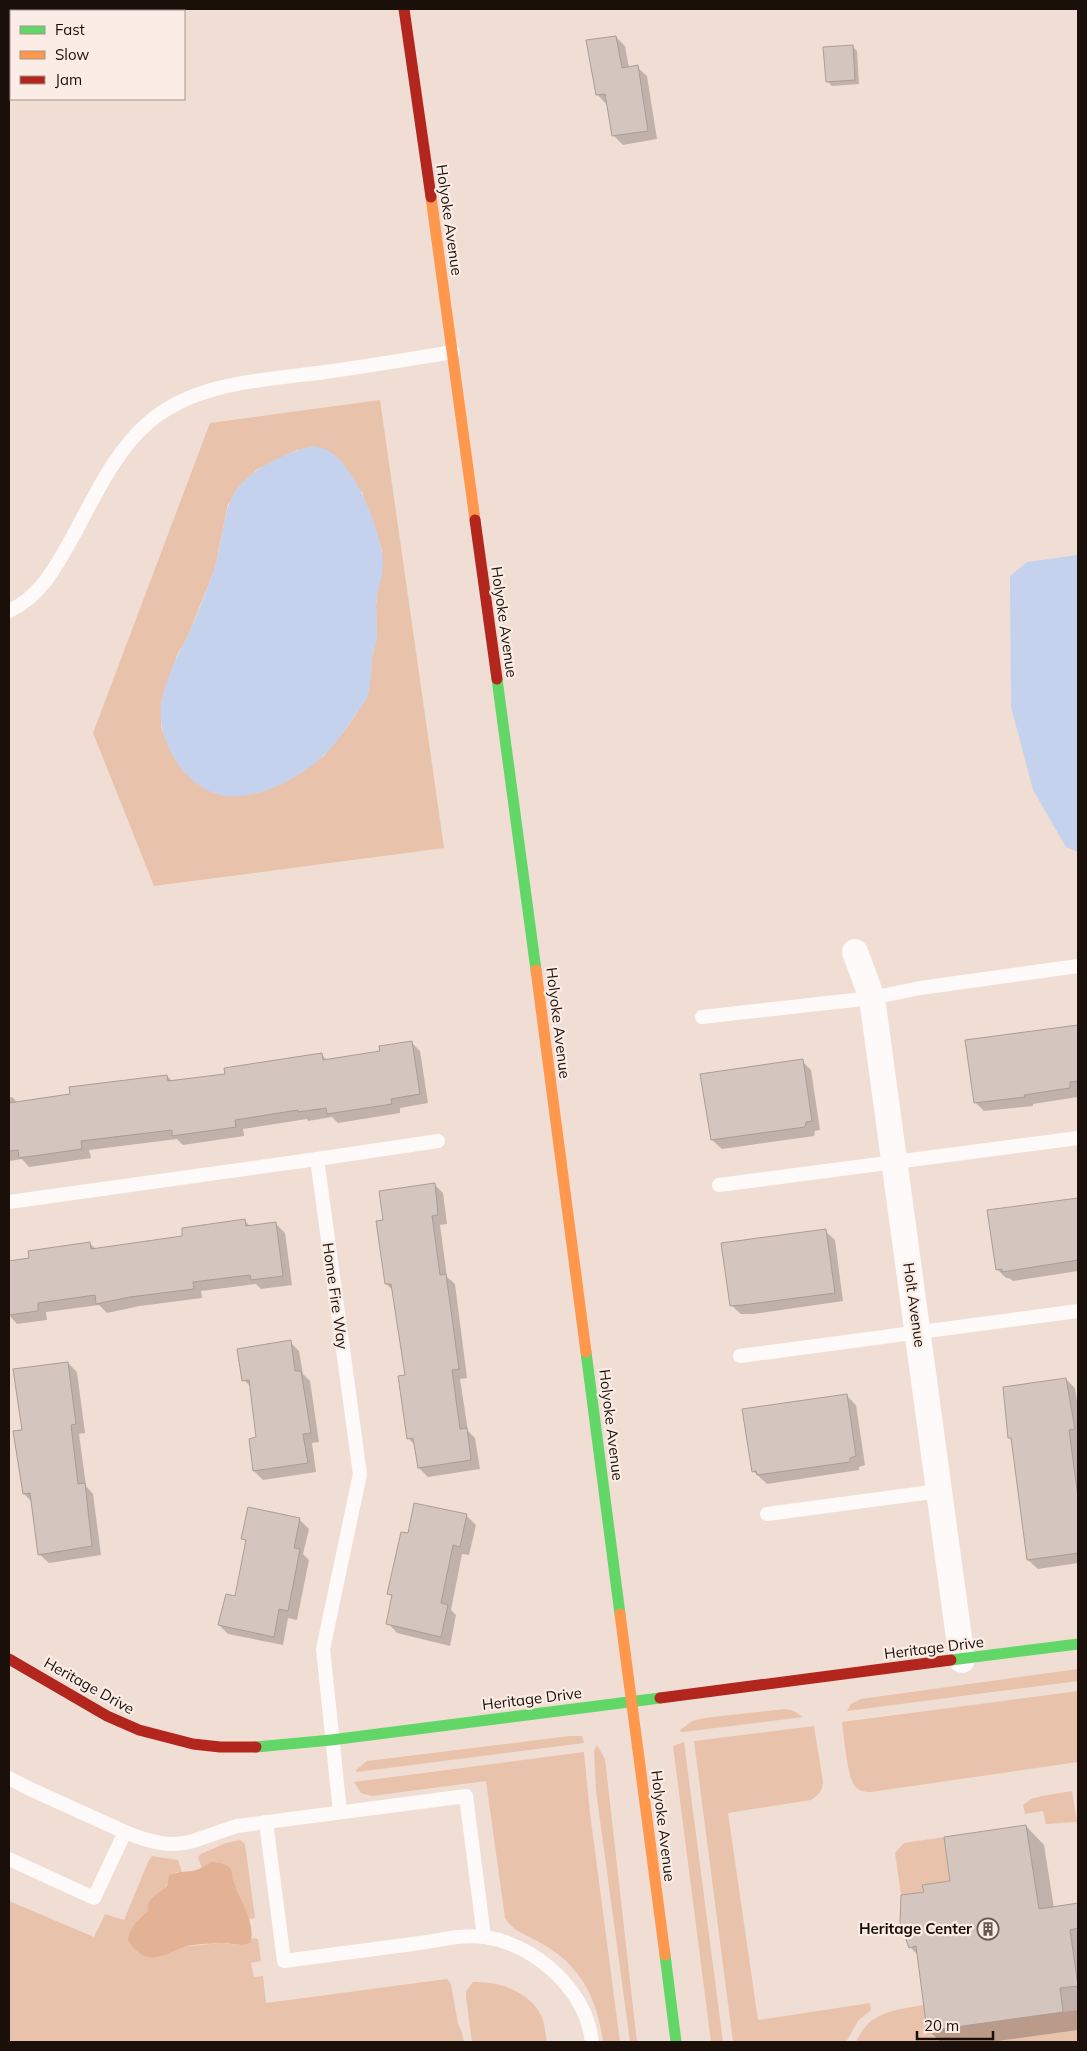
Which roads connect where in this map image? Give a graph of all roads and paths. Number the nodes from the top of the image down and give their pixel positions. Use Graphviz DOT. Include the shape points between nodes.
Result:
graph roads {
  1 [pos="404,9"];
  2 [pos="453,352"];
  3 [pos="9,611"];
  4 [pos="855,952"];
  5 [pos="1078,966"];
  6 [pos="872,998"];
  7 [pos="702,1017"];
  8 [pos="1078,1138"];
  9 [pos="438,1141"];
  10 [pos="317,1159"];
  11 [pos="895,1163"];
  12 [pos="719,1186"];
  13 [pos="9,1202"];
  14 [pos="1078,1311"];
  15 [pos="918,1331"];
  16 [pos="740,1356"];
  17 [pos="939,1491"];
  18 [pos="767,1514"];
  19 [pos="1078,1644"];
  20 [pos="9,1659"];
  21 [pos="962,1660"];
  22 [pos="631,1701"];
  23 [pos="331,1740"];
  24 [pos="9,1778"];
  25 [pos="340,1812"];
  26 [pos="266,1822"];
  27 [pos="125,1832"];
  28 [pos="9,1860"];
  29 [pos="484,1937"];
  30 [pos="592,2042"];
  31 [pos="676,2042"];
  1 -- 2 [label="street, Holyoke Avenue"];
  2 -- 3 [label="lane" via="227,386 183,401 158,415 121,453 55,570 25,602"];
  2 -- 22 [label="street, Holyoke Avenue"];
  4 -- 6 [label="street, Holt Avenue"];
  5 -- 6 [label="lane" via="920,988"];
  6 -- 7 [label="lane"];
  6 -- 11 [label="street, Holt Avenue"];
  8 -- 11 [label="lane"];
  9 -- 10 [label="lane"];
  10 -- 13 [label="lane"];
  10 -- 23 [label="lane, Home Fire Way" via="360,1474 323,1649"];
  11 -- 12 [label="lane"];
  11 -- 15 [label="street, Holt Avenue"];
  14 -- 15 [label="lane"];
  15 -- 16 [label="lane"];
  15 -- 17 [label="street, Holt Avenue"];
  17 -- 18 [label="lane"];
  17 -- 21 [label="street, Holt Avenue"];
  19 -- 21 [label="street, Heritage Drive"];
  20 -- 23 [label="street, Heritage Drive" via="110,1718 177,1742 253,1748"];
  21 -- 22 [label="street, Heritage Drive"];
  22 -- 23 [label="street, Heritage Drive"];
  22 -- 31 [label="street, Holyoke Avenue"];
  23 -- 25 [label="lane, Home Fire Way"];
  24 -- 27 [label="lane"];
  25 -- 26 [label="lane"];
  25 -- 29 [label="lane" via="466,1796"];
  26 -- 27 [label="lane" via="237,1826 174,1845 157,1844"];
  26 -- 29 [label="lane" via="284,1961 453,1938"];
  27 -- 28 [label="lane" via="94,1898"];
  29 -- 30 [label="lane" via="533,1955 554,1971 588,2022"];
}
